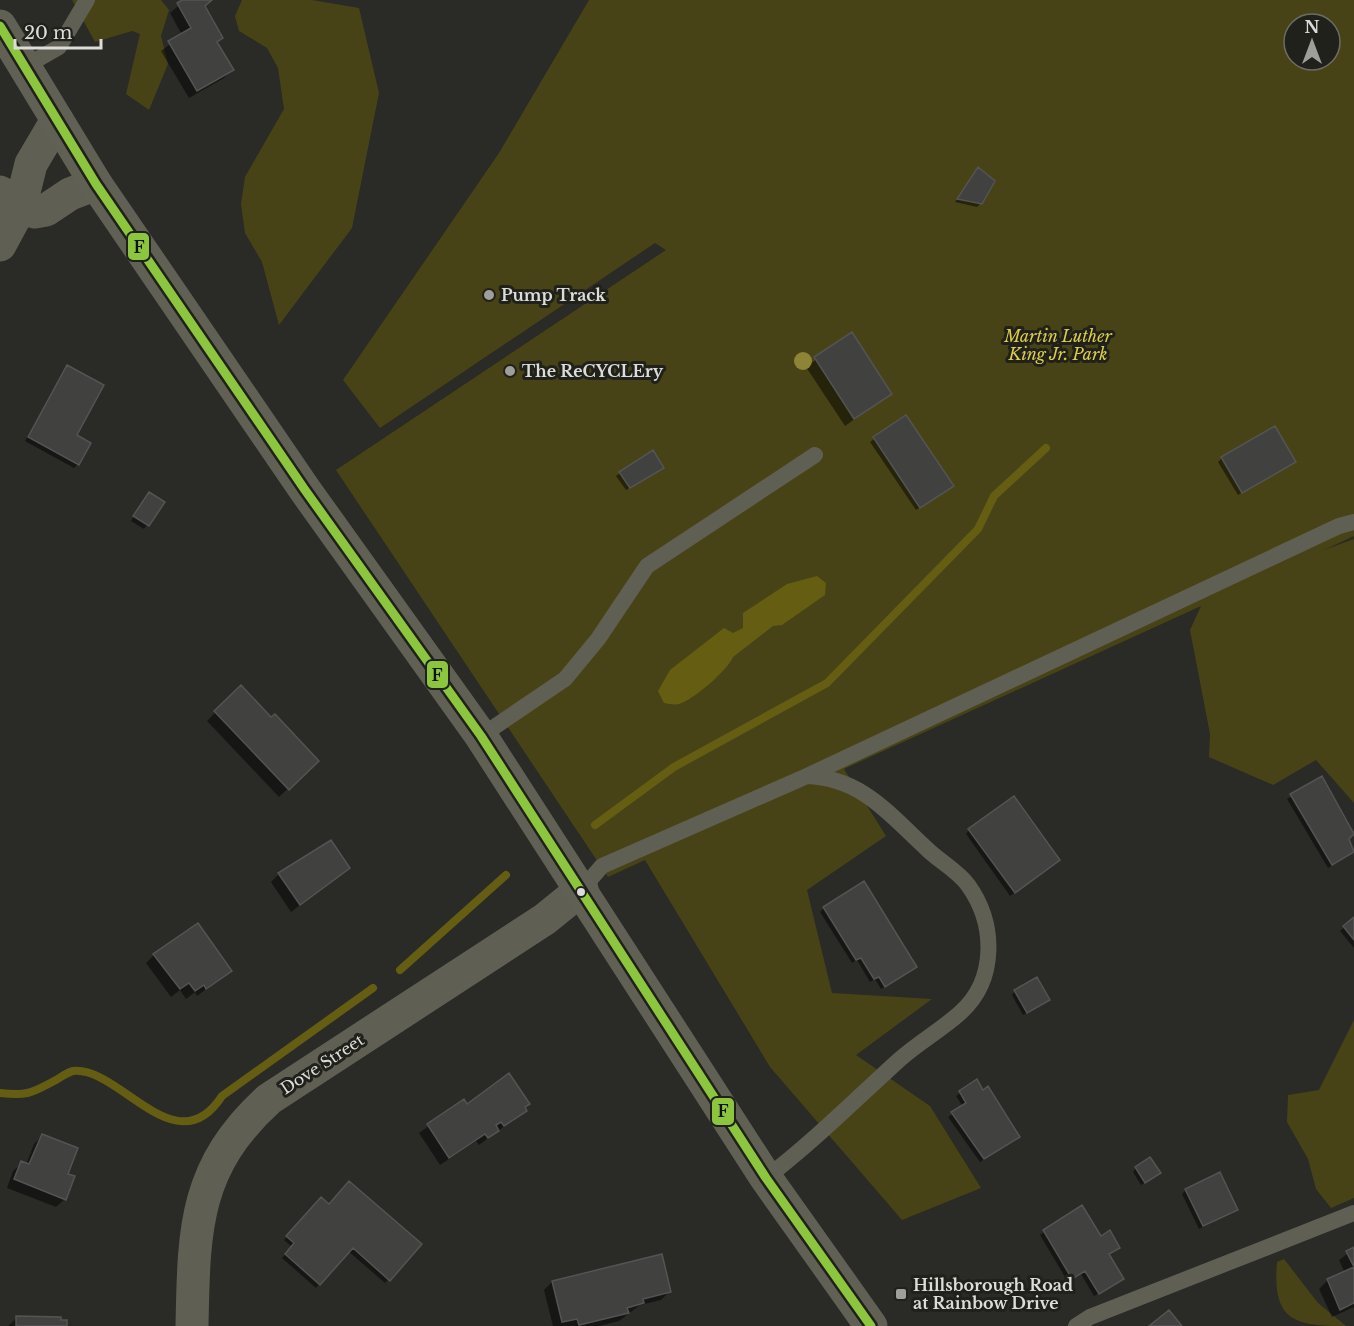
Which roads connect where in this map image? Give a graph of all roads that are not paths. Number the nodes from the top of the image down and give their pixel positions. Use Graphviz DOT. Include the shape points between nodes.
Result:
graph roads {
  1 [pos="87,0"];
  2 [pos="0,26"];
  3 [pos="24,67"];
  4 [pos="57,120"];
  5 [pos="96,184"];
  6 [pos="10,200"];
  7 [pos="0,245"];
  8 [pos="815,455"];
  9 [pos="1354,522"];
  10 [pos="481,736"];
  11 [pos="807,776"];
  12 [pos="582,889"];
  13 [pos="766,1178"];
  14 [pos="1354,1213"];
  15 [pos="192,1326"];
  16 [pos="871,1326"];
  17 [pos="1076,1326"];
  1 -- 3 [label="lane" via="58,47"];
  2 -- 3 [label="main road"];
  3 -- 4 [label="main road"];
  4 -- 5 [label="main road"];
  4 -- 6 [label="street"];
  5 -- 6 [label="street" via="70,194 46,210 35,212"];
  5 -- 10 [label="main road" via="305,490"];
  6 -- 7 [label="street"];
  8 -- 10 [label="lane" via="647,566 598,639 565,679"];
  9 -- 11 [label="lane"];
  10 -- 12 [label="main road"];
  11 -- 12 [label="lane" via="602,866"];
  11 -- 13 [label="lane" via="838,780 868,796 967,884 981,908 988,936 988,964 980,990 960,1013 918,1043"];
  12 -- 13 [label="main road"];
  12 -- 15 [label="street, Dove Street" via="545,919 269,1099 247,1119 217,1162 201,1200 194,1240"];
  13 -- 16 [label="main road"];
  14 -- 17 [label="lane" via="1090,1317"];
}
